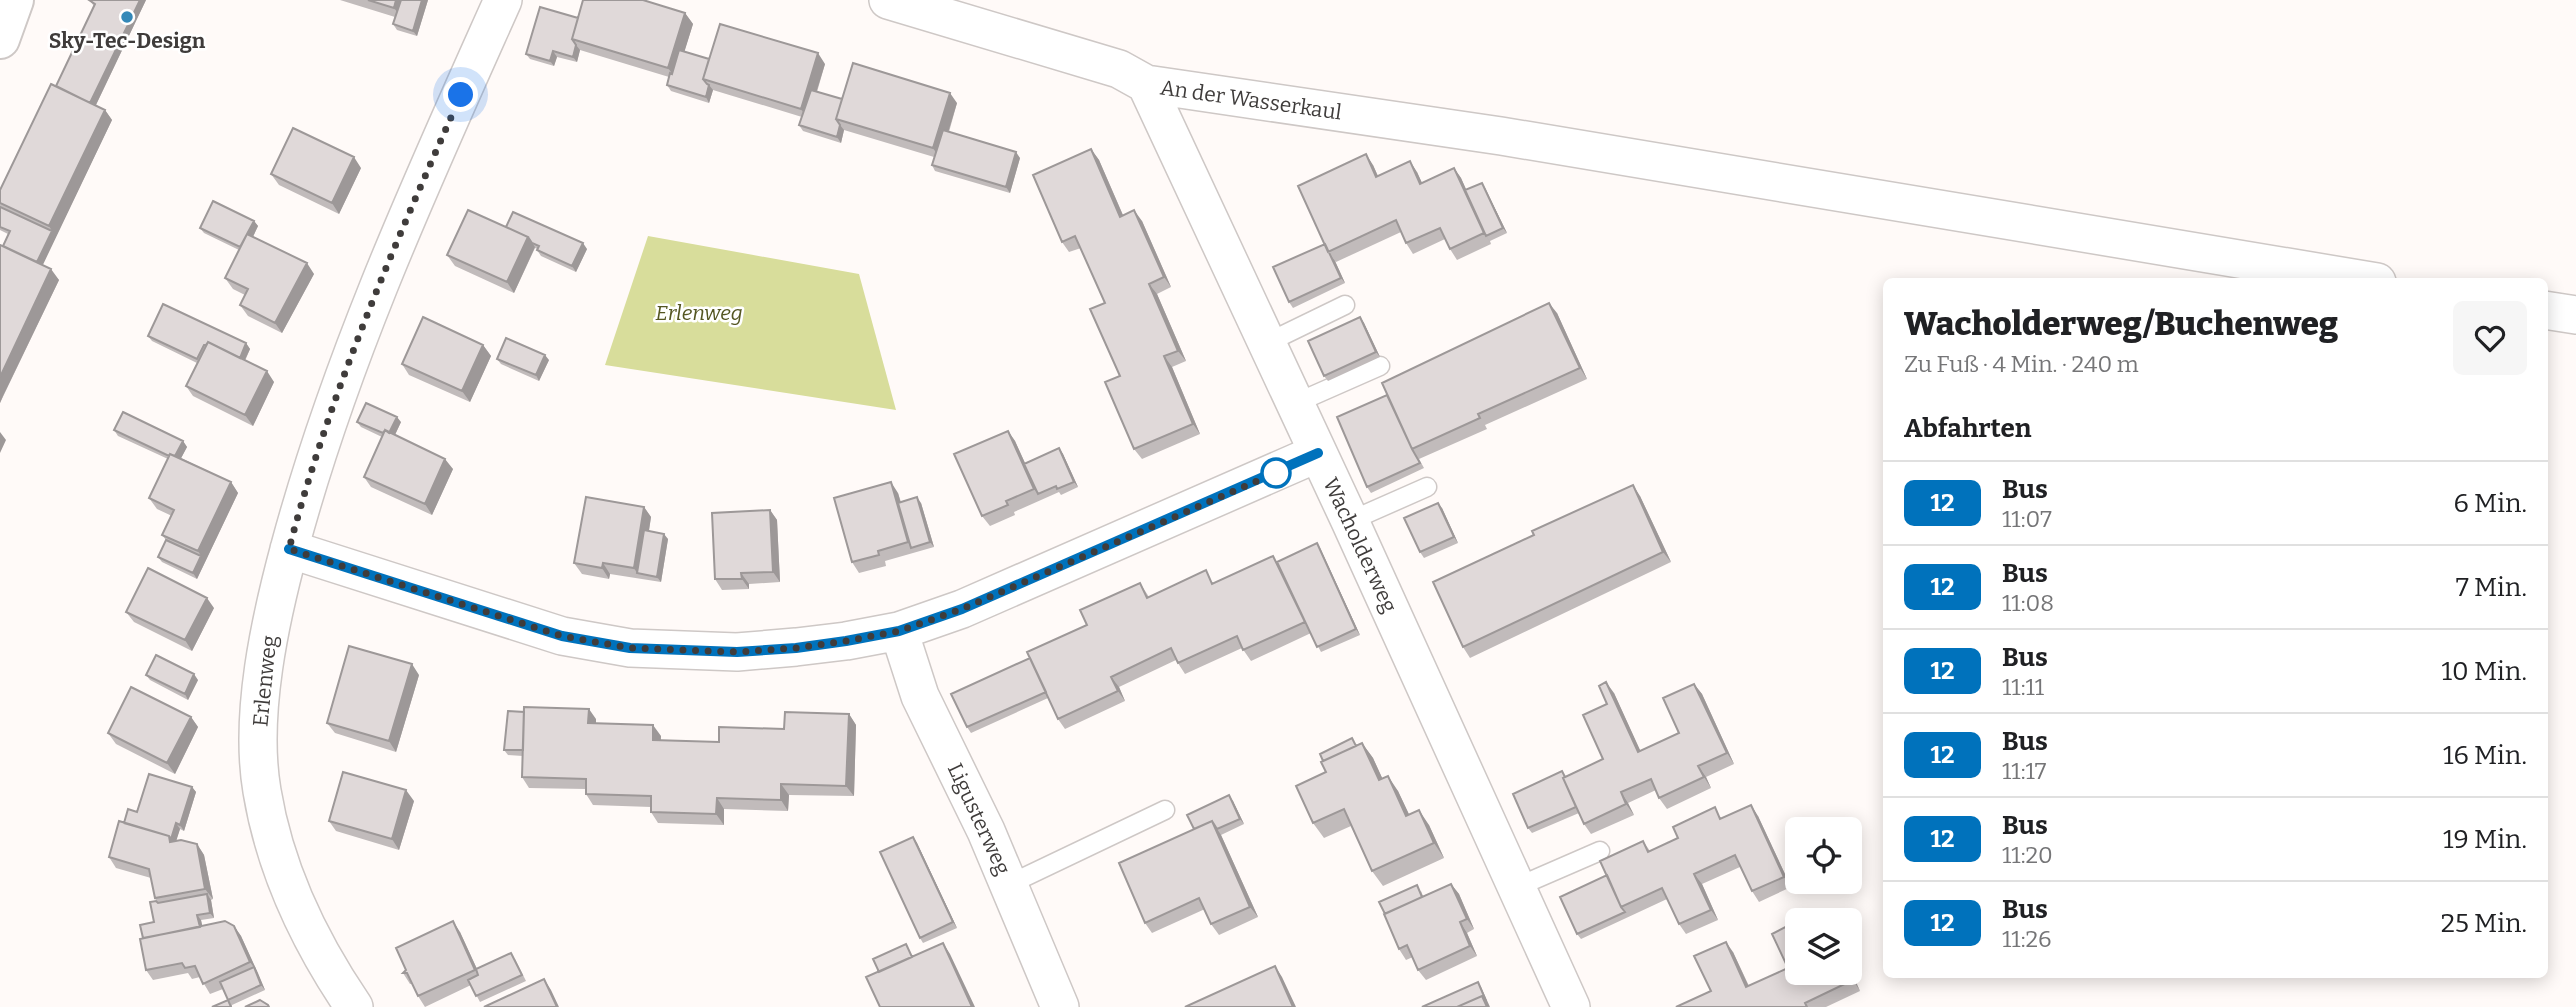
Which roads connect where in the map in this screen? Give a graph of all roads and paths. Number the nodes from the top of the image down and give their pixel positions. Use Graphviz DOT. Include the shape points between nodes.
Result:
graph roads {
  1 [pos="14,0"];
  2 [pos="503,0"];
  3 [pos="888,0"];
  4 [pos="0,39"];
  5 [pos="1146,84"];
  6 [pos="2352,278"];
  7 [pos="1345,306"];
  8 [pos="2548,311"];
  9 [pos="2576,315"];
  10 [pos="1267,342"];
  11 [pos="1380,366"];
  12 [pos="1296,403"];
  13 [pos="1318,453"];
  14 [pos="1427,487"];
  15 [pos="1350,521"];
  16 [pos="289,549"];
  17 [pos="899,631"];
  18 [pos="1165,810"];
  19 [pos="1600,851"];
  20 [pos="1010,884"];
  21 [pos="1517,887"];
  22 [pos="354,1007"];
  23 [pos="1060,1007"];
  24 [pos="1571,1007"];
  1 -- 4 [label="street"];
  2 -- 16 [label="street, Erlenweg" via="362,323 304,491"];
  3 -- 5 [label="street, An der Wasserkaul" via="1119,69"];
  5 -- 6 [label="street, An der Wasserkaul" via="1501,136"];
  5 -- 10 [label="street, Wacholderweg"];
  7 -- 10 [label="lane"];
  8 -- 9 [label="street"];
  10 -- 12 [label="street, Wacholderweg"];
  11 -- 12 [label="lane"];
  12 -- 13 [label="street, Wacholderweg"];
  13 -- 15 [label="street, Wacholderweg"];
  13 -- 17 [label="street" via="962,609"];
  14 -- 15 [label="lane"];
  15 -- 21 [label="street, Wacholderweg"];
  16 -- 17 [label="street" via="562,636 630,648 737,652"];
  16 -- 22 [label="street, Erlenweg" via="266,654 260,719 261,789 290,891 319,952"];
  17 -- 20 [label="street, Ligusterweg" via="920,696"];
  18 -- 20 [label="lane"];
  19 -- 21 [label="lane"];
  20 -- 23 [label="street, Ligusterweg"];
  21 -- 24 [label="street, Wacholderweg"];
}
